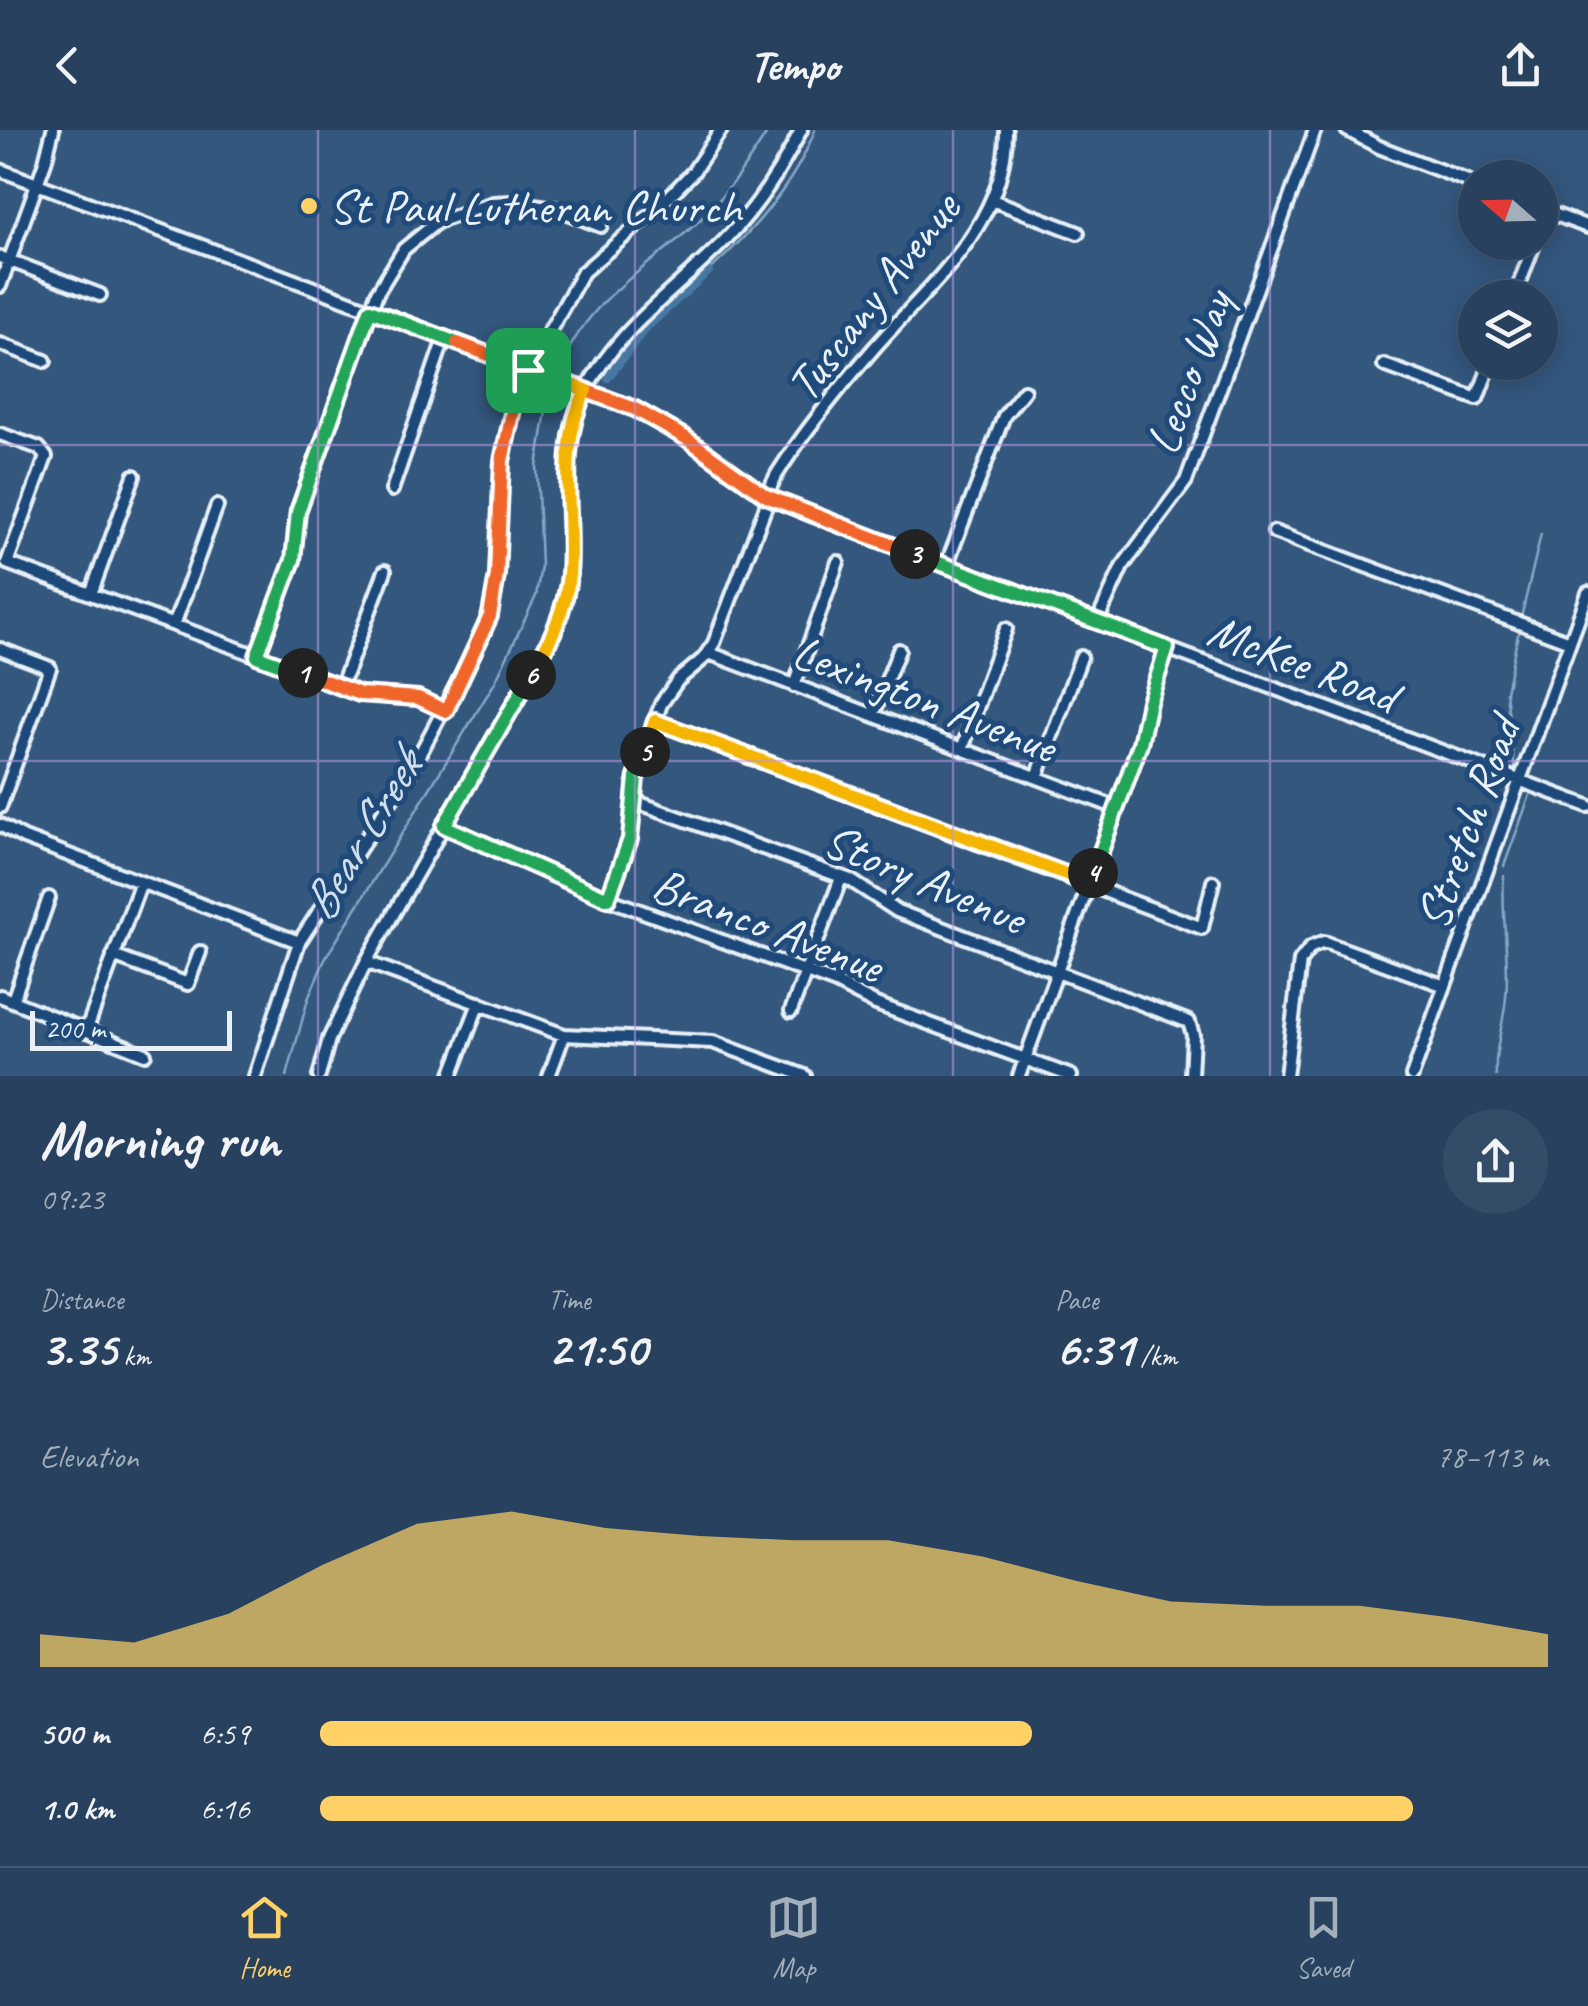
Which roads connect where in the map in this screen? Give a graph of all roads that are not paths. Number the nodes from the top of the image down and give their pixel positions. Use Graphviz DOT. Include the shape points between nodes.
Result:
graph roads {
  1 [pos="53,130"];
  2 [pos="721,130"];
  3 [pos="801,130"];
  4 [pos="1006,130"];
  5 [pos="1314,130"];
  6 [pos="1347,130"];
  7 [pos="0,170"];
  8 [pos="1458,177"];
  9 [pos="36,184"];
  10 [pos="992,200"];
  11 [pos="1558,216"];
  12 [pos="601,226"];
  13 [pos="1588,227"];
  14 [pos="1078,233"];
  15 [pos="5,259"];
  16 [pos="0,286"];
  17 [pos="100,295"];
  18 [pos="370,310"];
  19 [pos="444,339"];
  20 [pos="0,344"];
  21 [pos="45,361"];
  22 [pos="1384,365"];
  23 [pos="532,371"];
  24 [pos="1484,380"];
  25 [pos="580,388"];
  26 [pos="1024,391"];
  27 [pos="0,434"];
  28 [pos="134,476"];
  29 [pos="392,490"];
  30 [pos="766,496"];
  31 [pos="218,506"];
  32 [pos="1274,532"];
  33 [pos="838,562"];
  34 [pos="946,566"];
  35 [pos="384,571"];
  36 [pos="1588,593"];
  37 [pos="91,594"];
  38 [pos="1097,622"];
  39 [pos="174,625"];
  40 [pos="1006,628"];
  41 [pos="1570,642"];
  42 [pos="1167,648"];
  43 [pos="0,649"];
  44 [pos="899,650"];
  45 [pos="708,652"];
  46 [pos="257,656"];
  47 [pos="1081,657"];
  48 [pos="794,686"];
  49 [pos="340,687"];
  50 [pos="446,711"];
  51 [pos="873,715"];
  52 [pos="655,721"];
  53 [pos="962,749"];
  54 [pos="1037,777"];
  55 [pos="1519,780"];
  56 [pos="634,801"];
  57 [pos="1588,806"];
  58 [pos="0,807"];
  59 [pos="1117,808"];
  60 [pos="0,825"];
  61 [pos="444,826"];
  62 [pos="842,878"];
  63 [pos="141,882"];
  64 [pos="1213,882"];
  65 [pos="1090,883"];
  66 [pos="49,898"];
  67 [pos="608,899"];
  68 [pos="299,942"];
  69 [pos="200,952"];
  70 [pos="113,956"];
  71 [pos="366,962"];
  72 [pos="1057,971"];
  73 [pos="805,972"];
  74 [pos="1445,986"];
  75 [pos="0,996"];
  76 [pos="13,1000"];
  77 [pos="478,1003"];
  78 [pos="791,1011"];
  79 [pos="86,1031"];
  80 [pos="564,1035"];
  81 [pos="145,1054"];
  82 [pos="1025,1059"];
  83 [pos="255,1076"];
  84 [pos="320,1076"];
  85 [pos="451,1076"];
  86 [pos="549,1076"];
  87 [pos="805,1076"];
  88 [pos="1019,1076"];
  89 [pos="1071,1076"];
  90 [pos="1191,1076"];
  91 [pos="1286,1076"];
  92 [pos="1412,1076"];
  1 -- 9 [label="street"];
  2 -- 23 [label="street" via="682,184 583,272"];
  3 -- 25 [label="street" via="752,208 628,328"];
  4 -- 10 [label="street, Tuscany Avenue"];
  5 -- 38 [label="street, Lecco Way" via="1186,481 1122,567"];
  6 -- 8 [label="street"];
  7 -- 9 [label="street, McKee Road"];
  9 -- 15 [label="street"];
  9 -- 18 [label="street, McKee Road"];
  10 -- 14 [label="street"];
  10 -- 30 [label="street, Tuscany Avenue" via="972,237 876,345"];
  11 -- 13 [label="street"];
  12 -- 18 [label="street" via="555,208 512,202 460,212 404,249"];
  15 -- 16 [label="street"];
  15 -- 17 [label="street"];
  18 -- 19 [label="street, McKee Road"];
  18 -- 46 [label="street" via="298,512 293,560"];
  19 -- 23 [label="street, McKee Road"];
  19 -- 29 [label="street"];
  20 -- 21 [label="street"];
  22 -- 24 [label="street" via="1477,399"];
  23 -- 25 [label="street, McKee Road"];
  23 -- 50 [label="street" via="514,404 502,461 490,616"];
  25 -- 30 [label="street, McKee Road" via="661,422"];
  25 -- 61 [label="street" via="568,461 569,576 561,613"];
  26 -- 34 [label="street" via="1004,416"];
  27 -- 37 [label="street" via="46,457 7,562"];
  28 -- 37 [label="street"];
  30 -- 34 [label="street, McKee Road"];
  30 -- 45 [label="street, Tuscany Avenue" via="722,629"];
  31 -- 39 [label="street"];
  32 -- 41 [label="street"];
  33 -- 48 [label="street"];
  34 -- 38 [label="street, McKee Road"];
  35 -- 49 [label="street"];
  36 -- 41 [label="street, Stretch Road"];
  37 -- 39 [label="street"];
  38 -- 42 [label="street, McKee Road"];
  39 -- 46 [label="street"];
  40 -- 53 [label="street"];
  41 -- 55 [label="street, Stretch Road"];
  42 -- 55 [label="street, McKee Road"];
  42 -- 59 [label="street"];
  43 -- 58 [label="street" via="50,668"];
  44 -- 51 [label="street"];
  45 -- 48 [label="street, Lexington Avenue"];
  45 -- 52 [label="street, Tuscany Avenue" via="665,696"];
  46 -- 49 [label="street"];
  47 -- 54 [label="street"];
  48 -- 51 [label="street, Lexington Avenue"];
  49 -- 50 [label="street" via="372,697 418,698"];
  50 -- 68 [label="street"];
  51 -- 53 [label="street, Lexington Avenue"];
  52 -- 56 [label="street, Tuscany Avenue"];
  52 -- 65 [label="street"];
  53 -- 54 [label="street, Lexington Avenue"];
  54 -- 59 [label="street, Lexington Avenue"];
  55 -- 57 [label="street, McKee Road"];
  55 -- 74 [label="street, Stretch Road"];
  56 -- 62 [label="street, Story Avenue"];
  56 -- 67 [label="street, Tuscany Avenue" via="630,839"];
  59 -- 65 [label="street"];
  60 -- 63 [label="street"];
  61 -- 67 [label="street, Branco Avenue"];
  61 -- 71 [label="street"];
  62 -- 72 [label="street, Story Avenue" via="896,912"];
  62 -- 73 [label="street"];
  63 -- 68 [label="street"];
  63 -- 70 [label="street"];
  64 -- 65 [label="street" via="1202,928"];
  65 -- 72 [label="street"];
  66 -- 76 [label="street"];
  67 -- 73 [label="street, Branco Avenue"];
  68 -- 83 [label="street"];
  69 -- 70 [label="street" via="188,984"];
  70 -- 79 [label="street"];
  71 -- 77 [label="street"];
  71 -- 84 [label="street" via="329,1039"];
  72 -- 82 [label="street"];
  72 -- 90 [label="street, Story Avenue" via="1189,1022"];
  73 -- 78 [label="street"];
  73 -- 82 [label="street, Branco Avenue"];
  74 -- 91 [label="street" via="1324,942 1310,947 1300,962"];
  74 -- 92 [label="street, Stretch Road"];
  75 -- 76 [label="street"];
  76 -- 79 [label="street"];
  77 -- 80 [label="street"];
  77 -- 85 [label="street"];
  79 -- 81 [label="street"];
  80 -- 86 [label="street"];
  80 -- 87 [label="street" via="712,1042"];
  82 -- 88 [label="street"];
  82 -- 89 [label="street, Branco Avenue"];
}
